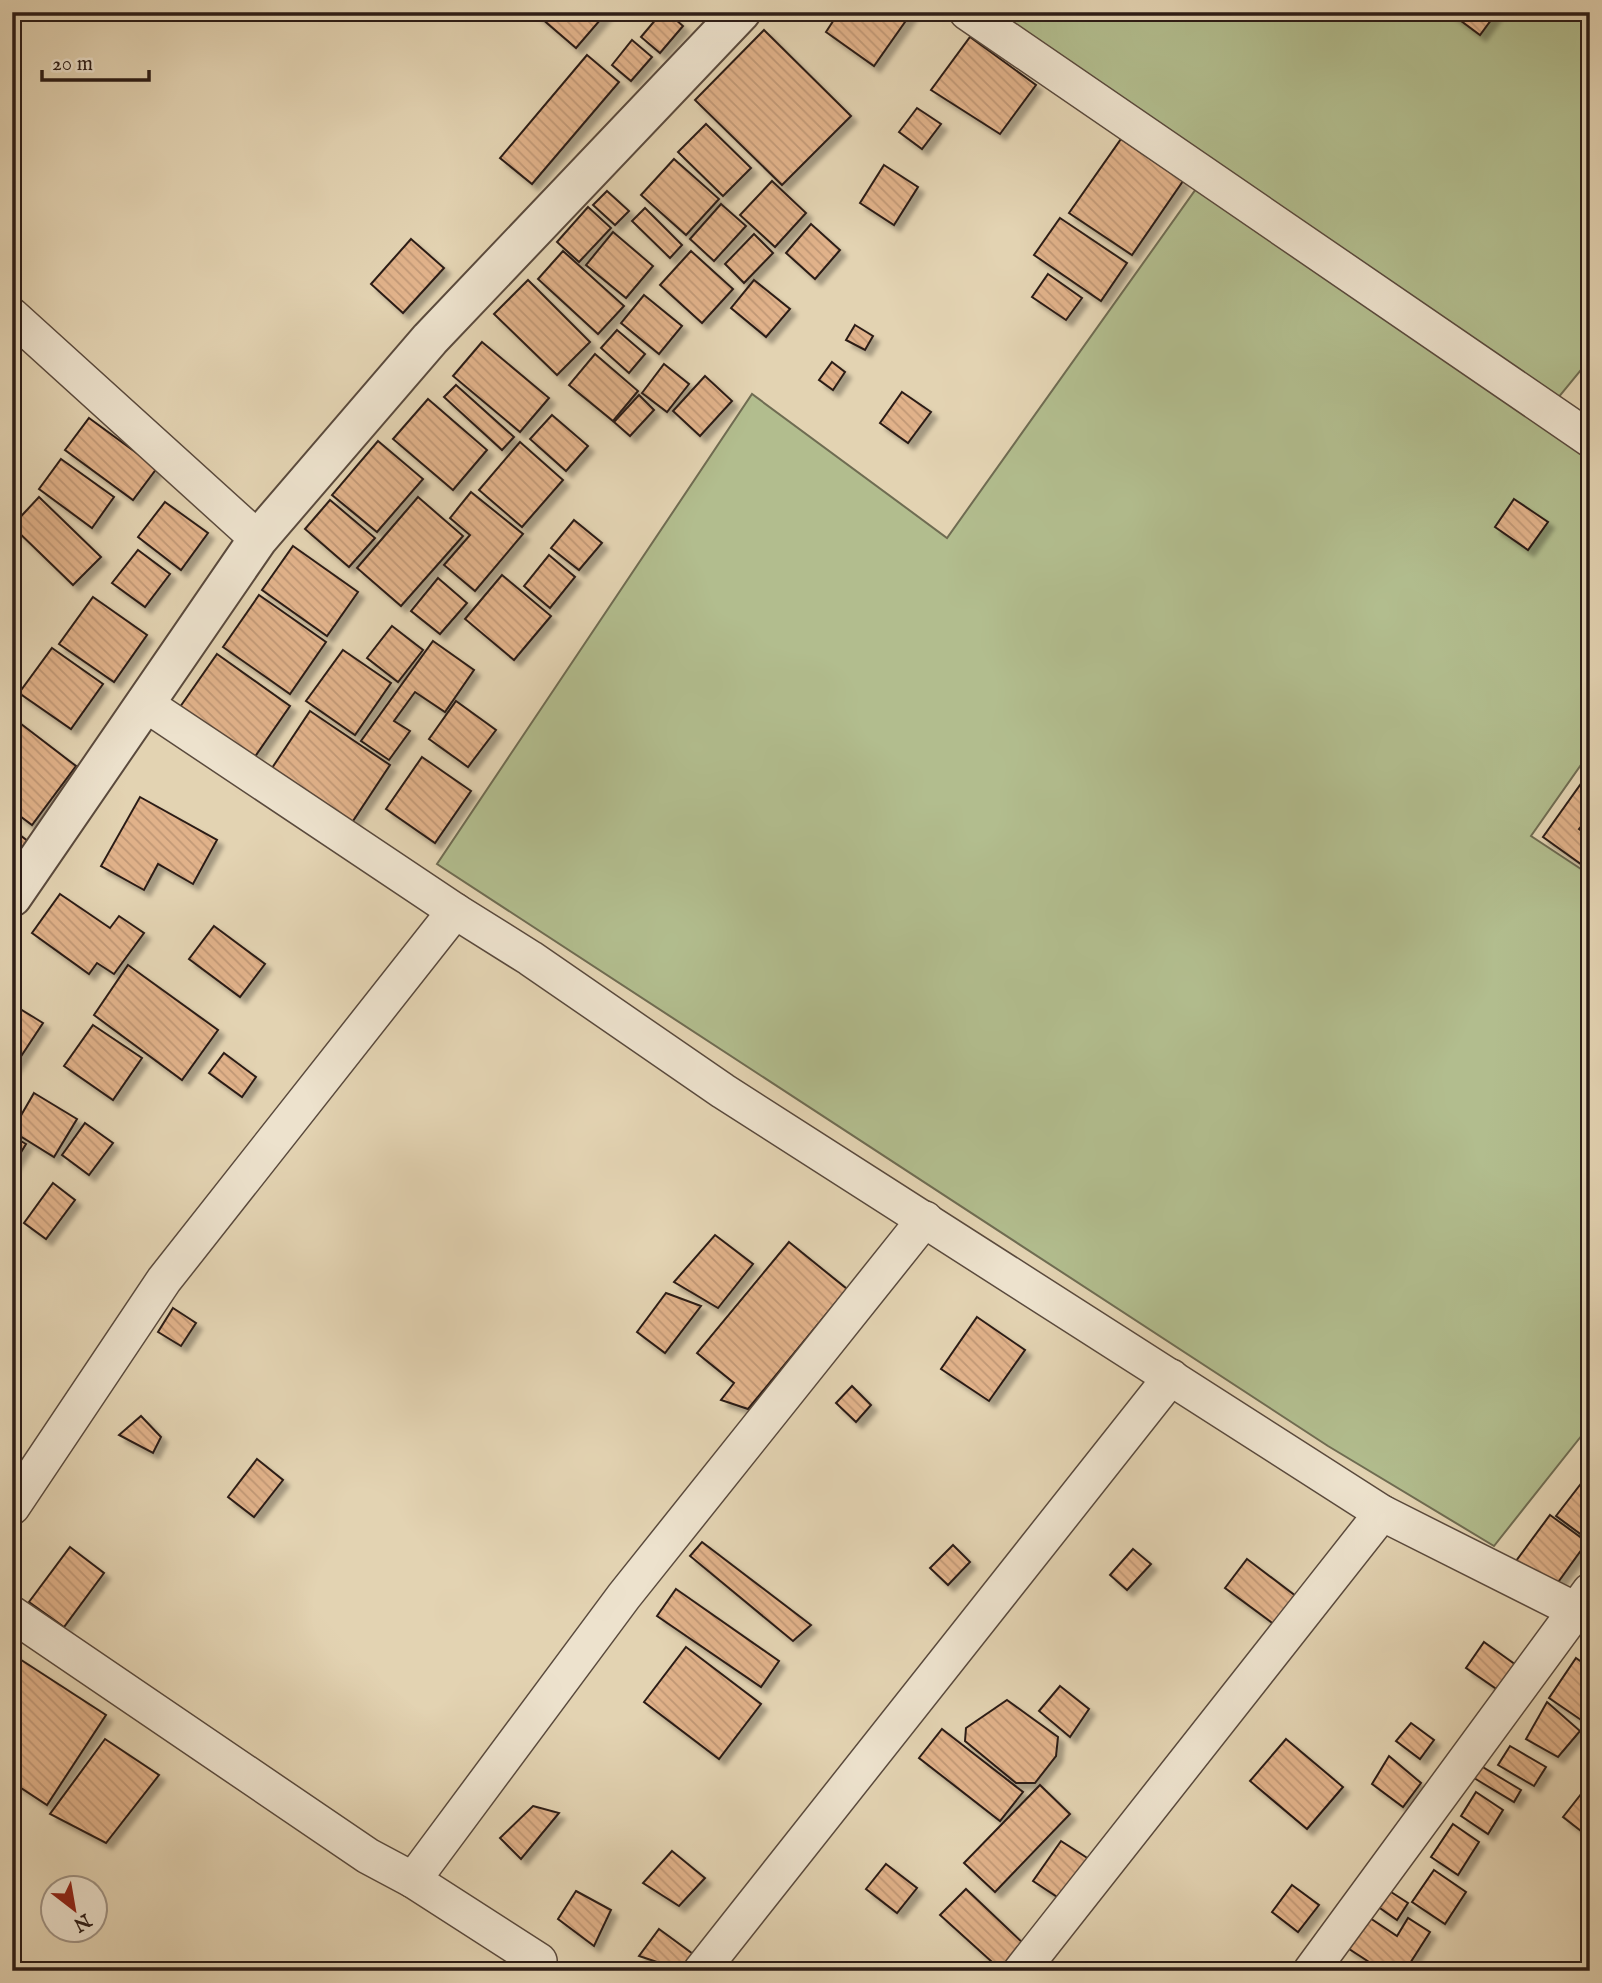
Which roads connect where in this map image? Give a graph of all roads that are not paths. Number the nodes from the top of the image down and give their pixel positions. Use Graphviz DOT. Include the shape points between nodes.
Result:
graph roads {
  1 [pos="741,12"];
  2 [pos="967,12"];
  3 [pos="12,316"];
  4 [pos="1590,439"];
  5 [pos="258,539"];
  6 [pos="144,703"];
  7 [pos="12,897"];
  8 [pos="455,911"];
  9 [pos="925,1219"];
  10 [pos="1171,1377"];
  11 [pos="12,1507"];
  12 [pos="1382,1513"];
  13 [pos="1583,1600"];
  14 [pos="12,1614"];
  15 [pos="413,1880"];
  16 [pos="539,1961"];
  17 [pos="701,1971"];
  18 [pos="1021,1971"];
  19 [pos="1311,1971"];
  1 -- 5 [label="street" via="430,339"];
  2 -- 4 [label="street"];
  3 -- 5 [label="street"];
  5 -- 6 [label="street"];
  6 -- 7 [label="street"];
  6 -- 8 [label="street"];
  8 -- 9 [label="street" via="723,1091"];
  8 -- 11 [label="street" via="164,1280"];
  9 -- 10 [label="street"];
  9 -- 15 [label="street" via="624,1596"];
  10 -- 12 [label="street"];
  10 -- 17 [label="street"];
  12 -- 13 [label="street"];
  12 -- 18 [label="street"];
  13 -- 19 [label="street"];
  14 -- 15 [label="street" via="368,1856"];
  15 -- 16 [label="street"];
}
